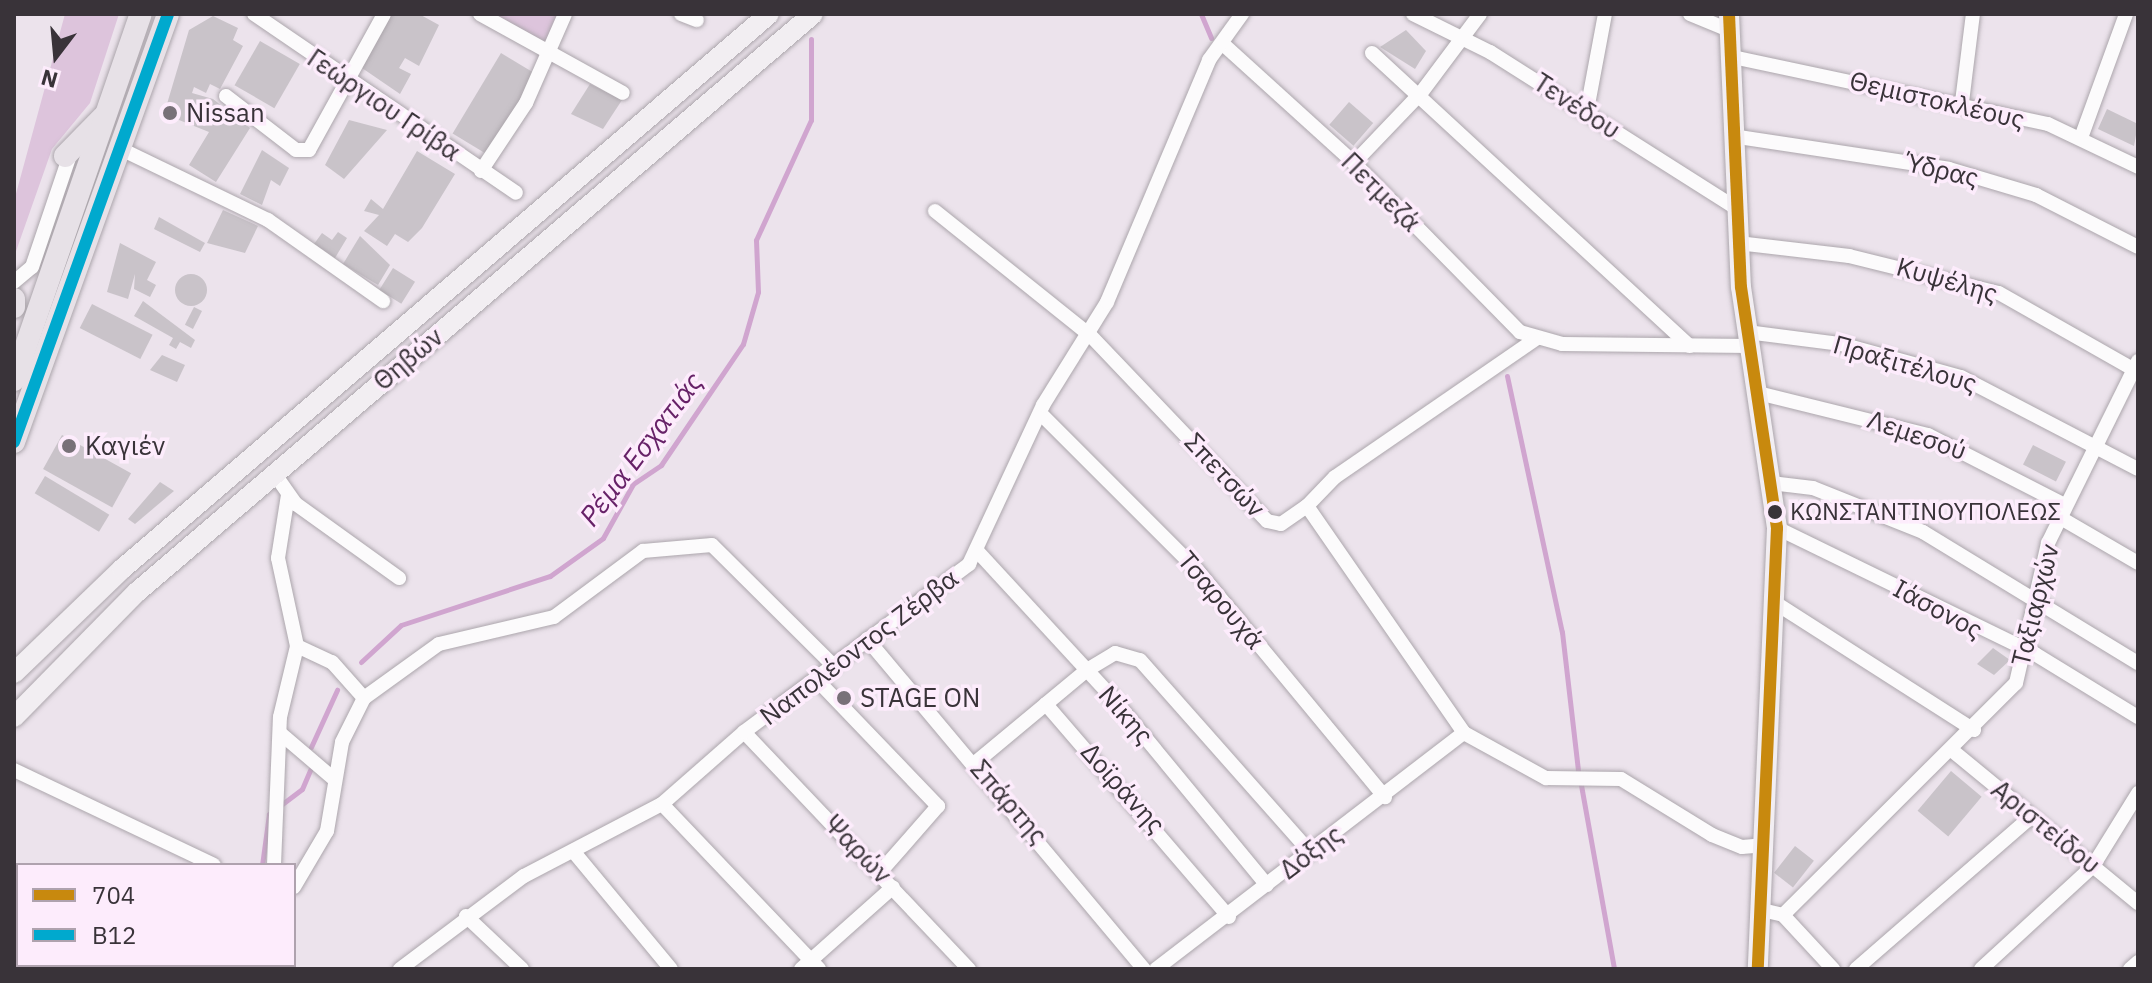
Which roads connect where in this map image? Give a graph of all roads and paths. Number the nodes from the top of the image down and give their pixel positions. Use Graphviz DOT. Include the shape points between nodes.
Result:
graph roads {
  1 [pos="141,14"];
  2 [pos="168,14"];
  3 [pos="254,14"];
  4 [pos="384,14"];
  5 [pos="480,14"];
  6 [pos="565,14"];
  7 [pos="681,14"];
  8 [pos="769,14"];
  9 [pos="813,14"];
  10 [pos="1242,14"];
  11 [pos="1413,14"];
  12 [pos="1480,14"];
  13 [pos="1605,14"];
  14 [pos="1690,14"];
  15 [pos="1973,14"];
  16 [pos="2126,14"];
  17 [pos="697,20"];
  18 [pos="1729,22"];
  19 [pos="1462,38"];
  20 [pos="1224,45"];
  21 [pos="1372,53"];
  22 [pos="551,54"];
  23 [pos="1728,56"];
  24 [pos="347,83"];
  25 [pos="623,93"];
  26 [pos="1421,93"];
  27 [pos="226,96"];
  28 [pos="1962,102"];
  29 [pos="1587,110"];
  30 [pos="106,114"];
  31 [pos="2082,135"];
  32 [pos="1732,136"];
  33 [pos="65,156"];
  34 [pos="90,161"];
  35 [pos="116,163"];
  36 [pos="1354,163"];
  37 [pos="2138,167"];
  38 [pos="481,171"];
  39 [pos="55,187"];
  40 [pos="516,193"];
  41 [pos="1736,208"];
  42 [pos="935,211"];
  43 [pos="1738,243"];
  44 [pos="2138,247"];
  45 [pos="14,282"];
  46 [pos="14,299"];
  47 [pos="383,301"];
  48 [pos="14,307"];
  49 [pos="1090,335"];
  50 [pos="1536,339"];
  51 [pos="1749,339"];
  52 [pos="1690,346"];
  53 [pos="2137,368"];
  54 [pos="14,380"];
  55 [pos="1758,393"];
  56 [pos="1042,415"];
  57 [pos="14,442"];
  58 [pos="2098,445"];
  59 [pos="2138,469"];
  60 [pos="274,473"];
  61 [pos="1771,483"];
  62 [pos="288,495"];
  63 [pos="1307,506"];
  64 [pos="2062,511"];
  65 [pos="1777,528"];
  66 [pos="978,552"];
  67 [pos="2138,563"];
  68 [pos="399,578"];
  69 [pos="2033,597"];
  70 [pos="1777,604"];
  71 [pos="867,639"];
  72 [pos="297,646"];
  73 [pos="2024,650"];
  74 [pos="2138,663"];
  75 [pos="834,666"];
  76 [pos="1087,670"];
  77 [pos="14,673"];
  78 [pos="817,680"];
  79 [pos="364,698"];
  80 [pos="1046,704"];
  81 [pos="14,717"];
  82 [pos="2138,717"];
  83 [pos="1974,730"];
  84 [pos="744,732"];
  85 [pos="280,733"];
  86 [pos="1464,733"];
  87 [pos="1954,752"];
  88 [pos="975,763"];
  89 [pos="14,770"];
  90 [pos="335,780"];
  91 [pos="2138,793"];
  92 [pos="1385,797"];
  93 [pos="662,804"];
  94 [pos="2032,816"];
  95 [pos="1763,845"];
  96 [pos="573,851"];
  97 [pos="1311,853"];
  98 [pos="210,863"];
  99 [pos="274,863"];
  100 [pos="2093,866"];
  101 [pos="881,871"];
  102 [pos="296,884"];
  103 [pos="1267,885"];
  104 [pos="893,887"];
  105 [pos="2138,903"];
  106 [pos="1762,910"];
  107 [pos="1783,915"];
  108 [pos="466,916"];
  109 [pos="1229,917"];
  110 [pos="2138,962"];
  111 [pos="810,966"];
  112 [pos="400,969"];
  113 [pos="522,969"];
  114 [pos="671,969"];
  115 [pos="969,969"];
  116 [pos="1144,969"];
  117 [pos="1156,969"];
  118 [pos="1758,969"];
  119 [pos="1833,969"];
  120 [pos="1856,969"];
  121 [pos="1981,969"];
  122 [pos="2130,969"];
  1 -- 30 [label="main road"];
  2 -- 35 [label="main road"];
  3 -- 24 [label="street, Γεώργιου Γρίβα"];
  4 -- 24 [label="street"];
  5 -- 22 [label="street"];
  6 -- 22 [label="street"];
  7 -- 17 [label="street"];
  8 -- 77 [label="main road, Θηβών" via="122,569"];
  9 -- 60 [label="main road, Θηβών"];
  10 -- 20 [label="street, Ναπολέοντος Ζέρβα"];
  11 -- 19 [label="street, Τενέδου"];
  12 -- 19 [label="street"];
  13 -- 29 [label="street"];
  14 -- 18 [label="street"];
  15 -- 28 [label="street"];
  16 -- 31 [label="street"];
  18 -- 23 [label="main road"];
  19 -- 26 [label="street"];
  19 -- 29 [label="street, Τενέδου"];
  20 -- 36 [label="street, Πετμεζά"];
  20 -- 49 [label="street, Ναπολέοντος Ζέρβα" via="1209,60"];
  21 -- 26 [label="street"];
  22 -- 25 [label="street"];
  22 -- 38 [label="street"];
  23 -- 28 [label="street, Θεμιστοκλέους"];
  23 -- 32 [label="main road"];
  24 -- 27 [label="street" via="309,150 296,150"];
  24 -- 38 [label="street, Γεώργιου Γρίβα"];
  26 -- 36 [label="street"];
  26 -- 52 [label="street"];
  28 -- 31 [label="street, Θεμιστοκλέους"];
  29 -- 41 [label="street, Τενέδου"];
  30 -- 33 [label="main road"];
  30 -- 34 [label="main road"];
  31 -- 37 [label="street, Θεμιστοκλέους"];
  32 -- 41 [label="main road"];
  32 -- 44 [label="street, Ύδρας" via="1949,169 2036,195"];
  33 -- 34 [label="street"];
  33 -- 39 [label="street"];
  34 -- 35 [label="street"];
  34 -- 35 [label="street"];
  34 -- 39 [label="street"];
  34 -- 54 [label="main road"];
  35 -- 47 [label="street" via="268,220"];
  35 -- 57 [label="main road"];
  36 -- 50 [label="street, Πετμεζά" via="1508,323"];
  38 -- 40 [label="street, Γεώργιου Γρίβα"];
  39 -- 45 [label="street" via="32,267"];
  41 -- 43 [label="main road"];
  42 -- 49 [label="street, Σπετσών"];
  43 -- 51 [label="main road"];
  43 -- 53 [label="street, Κυψέλης" via="1849,256 1999,293"];
  46 -- 48 [label="main road"];
  49 -- 56 [label="street, Ναπολέοντος Ζέρβα"];
  49 -- 63 [label="street, Σπετσών" via="1267,521 1281,524"];
  50 -- 52 [label="street, Πραξιτέλους"];
  50 -- 63 [label="street" via="1335,477"];
  51 -- 52 [label="street, Πραξιτέλους"];
  51 -- 55 [label="main road"];
  51 -- 58 [label="street, Πραξιτέλους" via="1808,337 1933,367"];
  53 -- 58 [label="street, Ταξιαρχών"];
  55 -- 61 [label="main road"];
  55 -- 64 [label="street, Λεμεσού" via="1928,435"];
  56 -- 66 [label="street, Ναπολέοντος Ζέρβα"];
  56 -- 92 [label="street, Τσαρουχά" via="1197,570"];
  58 -- 59 [label="street, Πραξιτέλους"];
  58 -- 64 [label="street, Ταξιαρχών"];
  60 -- 62 [label="street"];
  60 -- 81 [label="main road, Θηβών" via="94,632"];
  61 -- 65 [label="main road"];
  61 -- 69 [label="street" via="1813,488 1923,532"];
  62 -- 68 [label="street"];
  62 -- 72 [label="street" via="278,558"];
  63 -- 86 [label="street, Σπετσών"];
  64 -- 67 [label="street, Λεμεσού"];
  64 -- 69 [label="street, Ταξιαρχών"];
  65 -- 70 [label="main road"];
  65 -- 73 [label="street, Ιάσονος"];
  66 -- 71 [label="street, Ναπολέοντος Ζέρβα" via="949,583"];
  66 -- 76 [label="street, Νίκης"];
  69 -- 73 [label="street, Ταξιαρχών"];
  69 -- 74 [label="street"];
  70 -- 83 [label="street"];
  70 -- 95 [label="main road"];
  71 -- 75 [label="street, Ναπολέοντος Ζέρβα"];
  71 -- 88 [label="street, Σπάρτης"];
  72 -- 79 [label="street" via="332,662"];
  72 -- 85 [label="street"];
  73 -- 82 [label="street, Ιάσονος"];
  73 -- 83 [label="street, Ταξιαρχών" via="2016,683"];
  75 -- 78 [label="street, Ναπολέοντος Ζέρβα"];
  75 -- 79 [label="street" via="729,558 698,541 643,551 554,617 463,633 417,653"];
  76 -- 80 [label="street"];
  76 -- 97 [label="street" via="1115,653 1140,660"];
  76 -- 103 [label="street, Νίκης"];
  78 -- 84 [label="street, Ναπολέοντος Ζέρβα"];
  78 -- 101 [label="street" via="938,806"];
  79 -- 90 [label="street" via="350,715"];
  80 -- 88 [label="street"];
  80 -- 109 [label="street, Δοϊράνης"];
  83 -- 87 [label="street, Ταξιαρχών"];
  84 -- 93 [label="street, Ναπολέοντος Ζέρβα"];
  84 -- 101 [label="street, Ψαρών"];
  85 -- 90 [label="street"];
  85 -- 99 [label="street"];
  86 -- 92 [label="street, Δόξης"];
  86 -- 95 [label="street" via="1546,778 1621,779 1712,835 1742,847"];
  87 -- 94 [label="street, Αριστείδου"];
  87 -- 107 [label="street, Ταξιαρχών"];
  88 -- 116 [label="street, Σπάρτης"];
  89 -- 98 [label="street"];
  90 -- 102 [label="street" via="327,831"];
  91 -- 100 [label="street"];
  92 -- 97 [label="street, Δόξης"];
  93 -- 96 [label="street, Ναπολέοντος Ζέρβα"];
  93 -- 111 [label="street"];
  94 -- 100 [label="street, Αριστείδου"];
  94 -- 120 [label="street"];
  95 -- 106 [label="main road"];
  96 -- 108 [label="street, Ναπολέοντος Ζέρβα"];
  96 -- 114 [label="street"];
  97 -- 103 [label="street, Δόξης"];
  100 -- 105 [label="street, Αριστείδου"];
  100 -- 121 [label="street"];
  101 -- 104 [label="street, Ψαρών"];
  103 -- 109 [label="street, Δόξης"];
  104 -- 111 [label="street"];
  104 -- 115 [label="street, Ψαρών"];
  106 -- 107 [label="street"];
  106 -- 118 [label="main road"];
  107 -- 119 [label="street"];
  108 -- 112 [label="street, Ναπολέοντος Ζέρβα"];
  108 -- 113 [label="street"];
  109 -- 117 [label="street, Δόξης"];
  110 -- 122 [label="street"];
}
